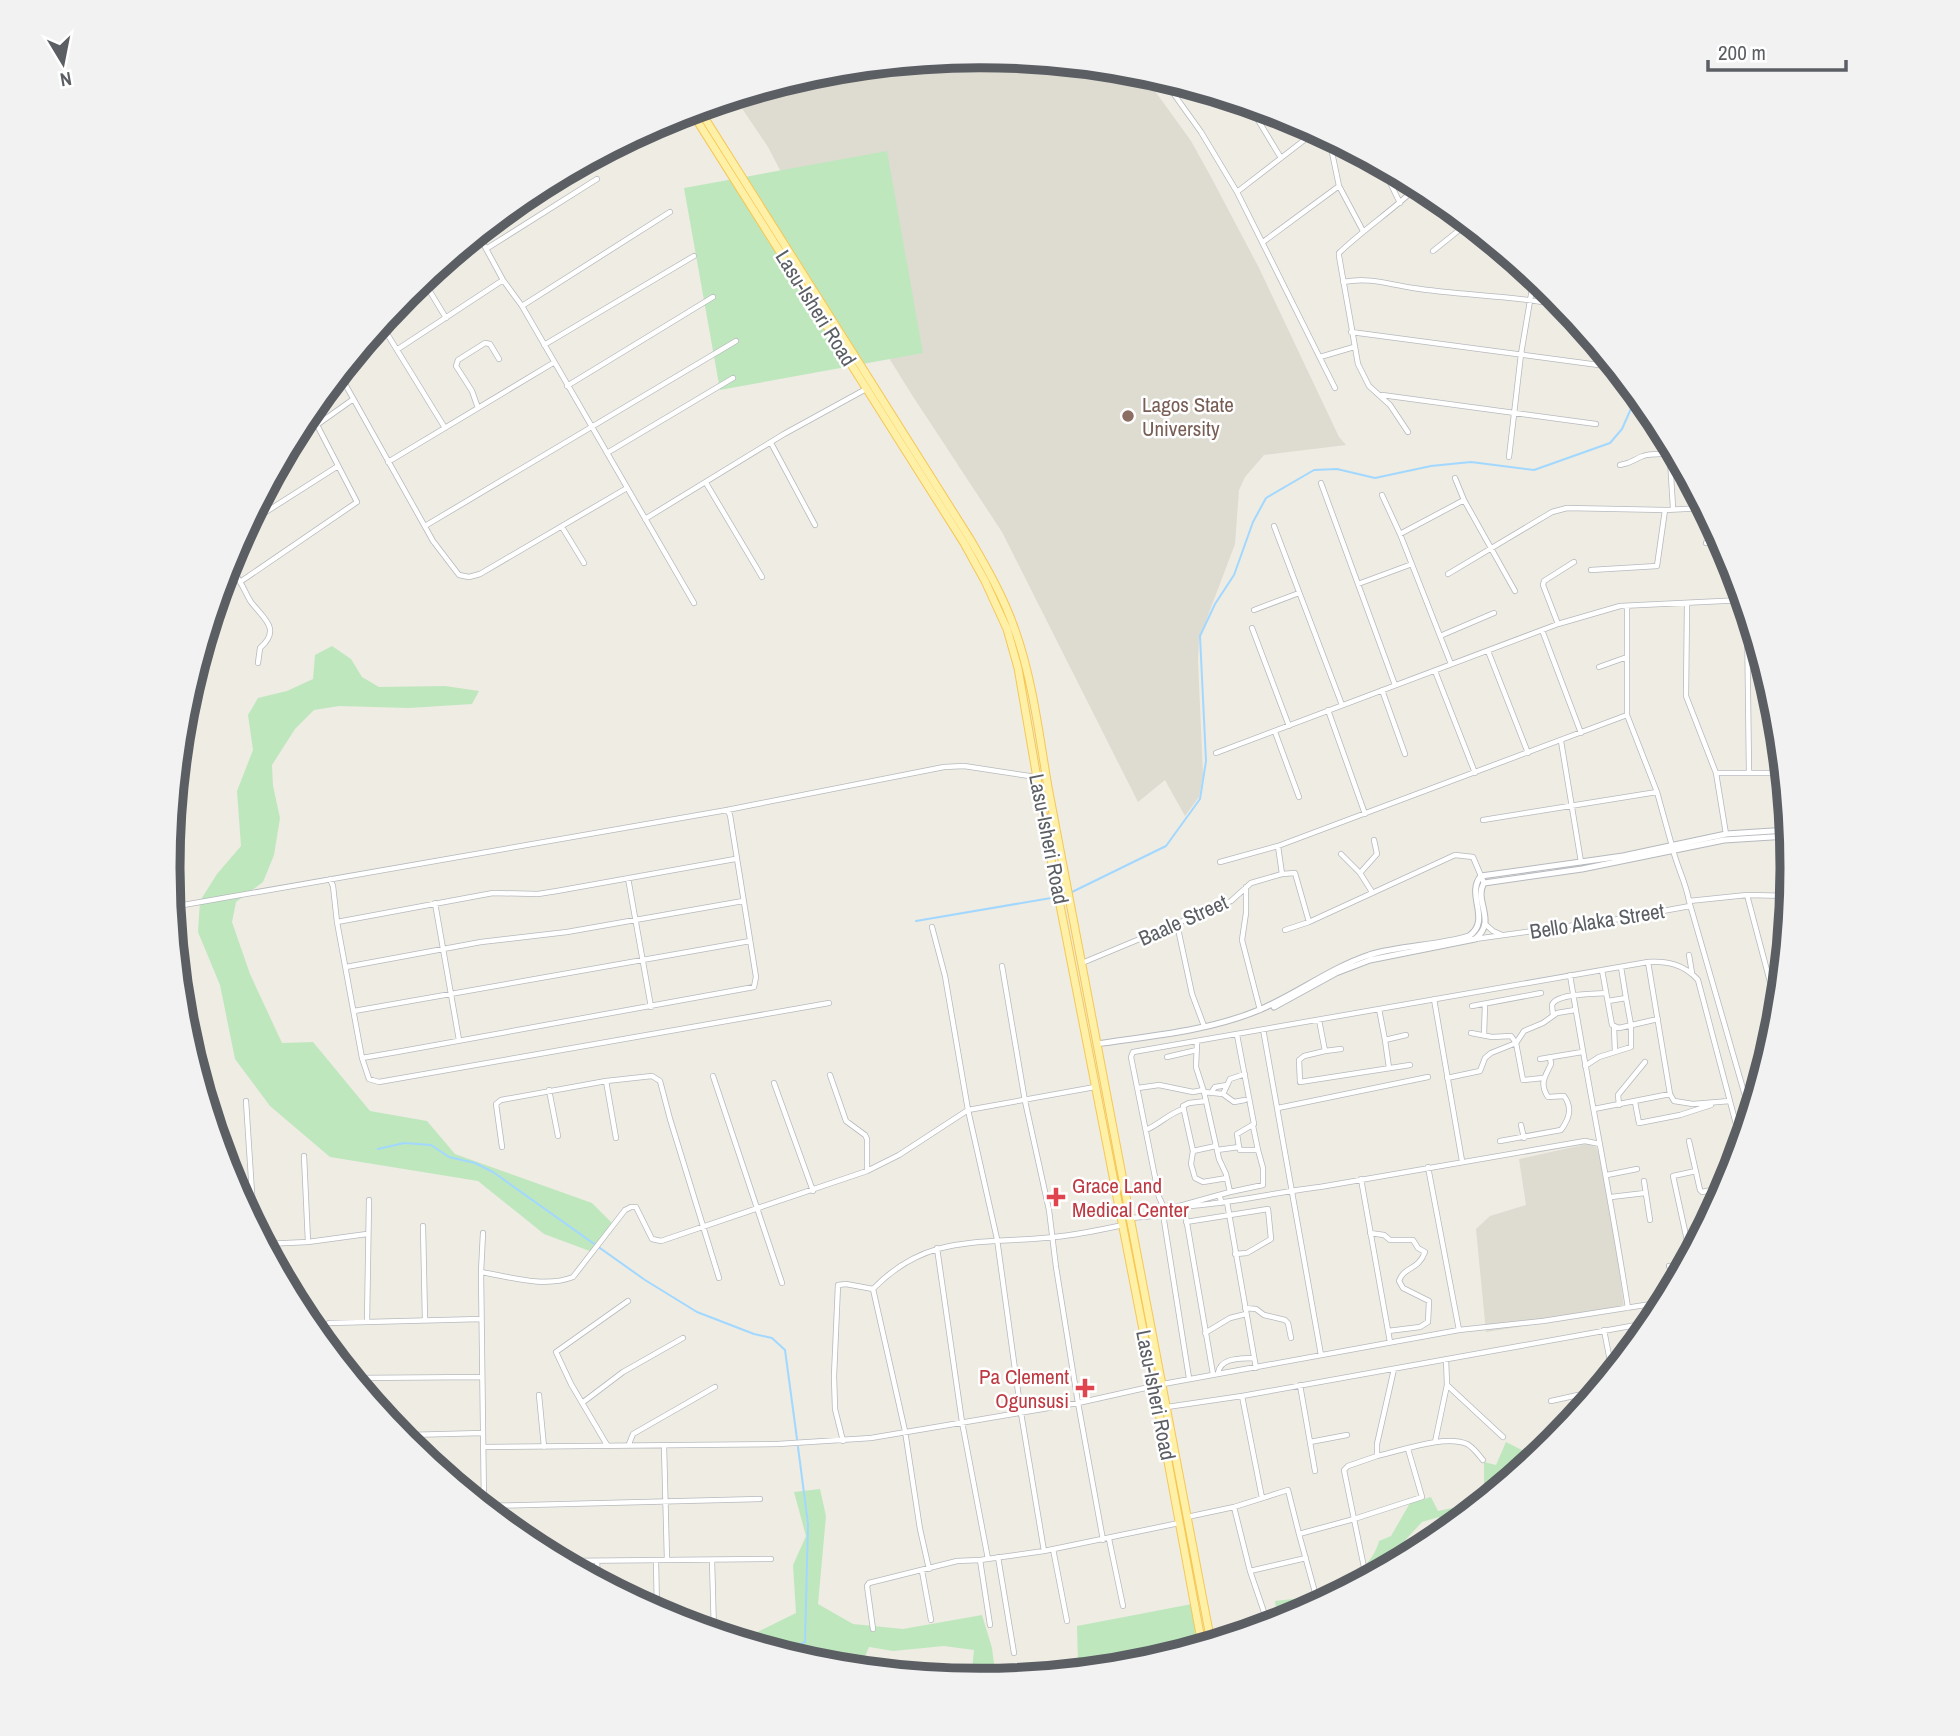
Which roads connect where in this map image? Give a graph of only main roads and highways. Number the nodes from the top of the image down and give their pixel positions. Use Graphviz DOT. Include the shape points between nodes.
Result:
graph roads {
  1 [pos="704,118"];
  2 [pos="698,120"];
  3 [pos="722,154"];
  4 [pos="1151,1322"];
  5 [pos="1142,1323"];
  6 [pos="1159,1385"];
  7 [pos="1209,1633"];
  8 [pos="1200,1636"];
  1 -- 3 [label="main road, Lasu-Isheri Road"];
  2 -- 3 [label="main road, Lasu-Isheri Road"];
  3 -- 4 [label="main road, Lasu-Isheri Road" via="970,539 1014,627 1026,665"];
  3 -- 5 [label="main road, Lasu-Isheri Road" via="978,567 1007,629"];
  4 -- 5 [label="main road"];
  4 -- 6 [label="main road, Lasu-Isheri Road"];
  5 -- 6 [label="main road, Lasu-Isheri Road"];
  6 -- 7 [label="main road, Lasu-Isheri Road"];
  6 -- 8 [label="main road, Lasu-Isheri Road"];
}
